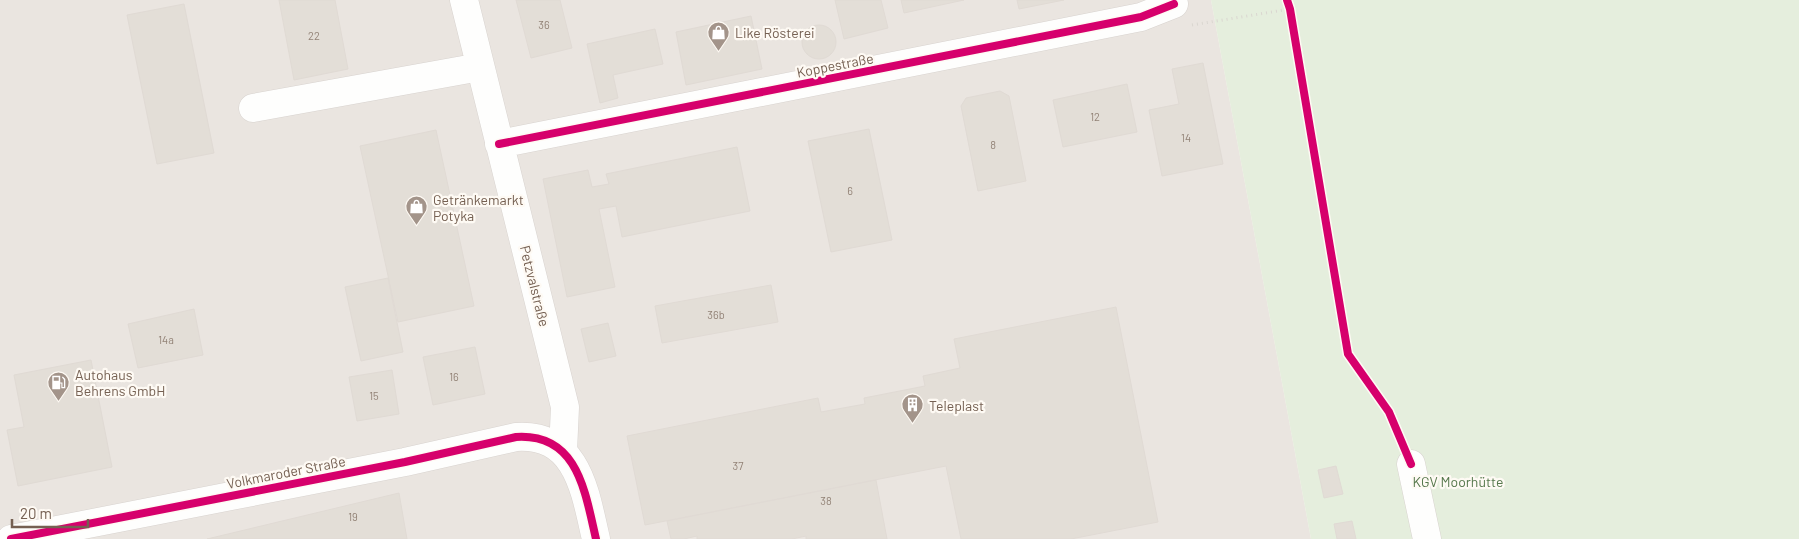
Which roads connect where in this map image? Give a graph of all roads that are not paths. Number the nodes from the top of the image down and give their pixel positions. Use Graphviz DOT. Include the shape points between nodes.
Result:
graph roads {
  1 [pos="464,0"];
  2 [pos="1174,4"];
  3 [pos="480,67"];
  4 [pos="253,108"];
  5 [pos="499,144"];
  6 [pos="563,452"];
  7 [pos="1412,464"];
  8 [pos="69,533"];
  9 [pos="11,539"];
  10 [pos="596,539"];
  11 [pos="1427,539"];
  1 -- 3 [label="street, Petzvalstraße"];
  2 -- 5 [label="street, Koppestraße" via="1141,17"];
  3 -- 4 [label="street"];
  3 -- 5 [label="street, Petzvalstraße"];
  5 -- 6 [label="street, Petzvalstraße" via="565,407"];
  6 -- 8 [label="street, Volkmaroder Straße" via="541,439 516,437"];
  6 -- 10 [label="street" via="579,477"];
  7 -- 11 [label="street"];
  8 -- 9 [label="street, Volkmaroder Straße"];
}
